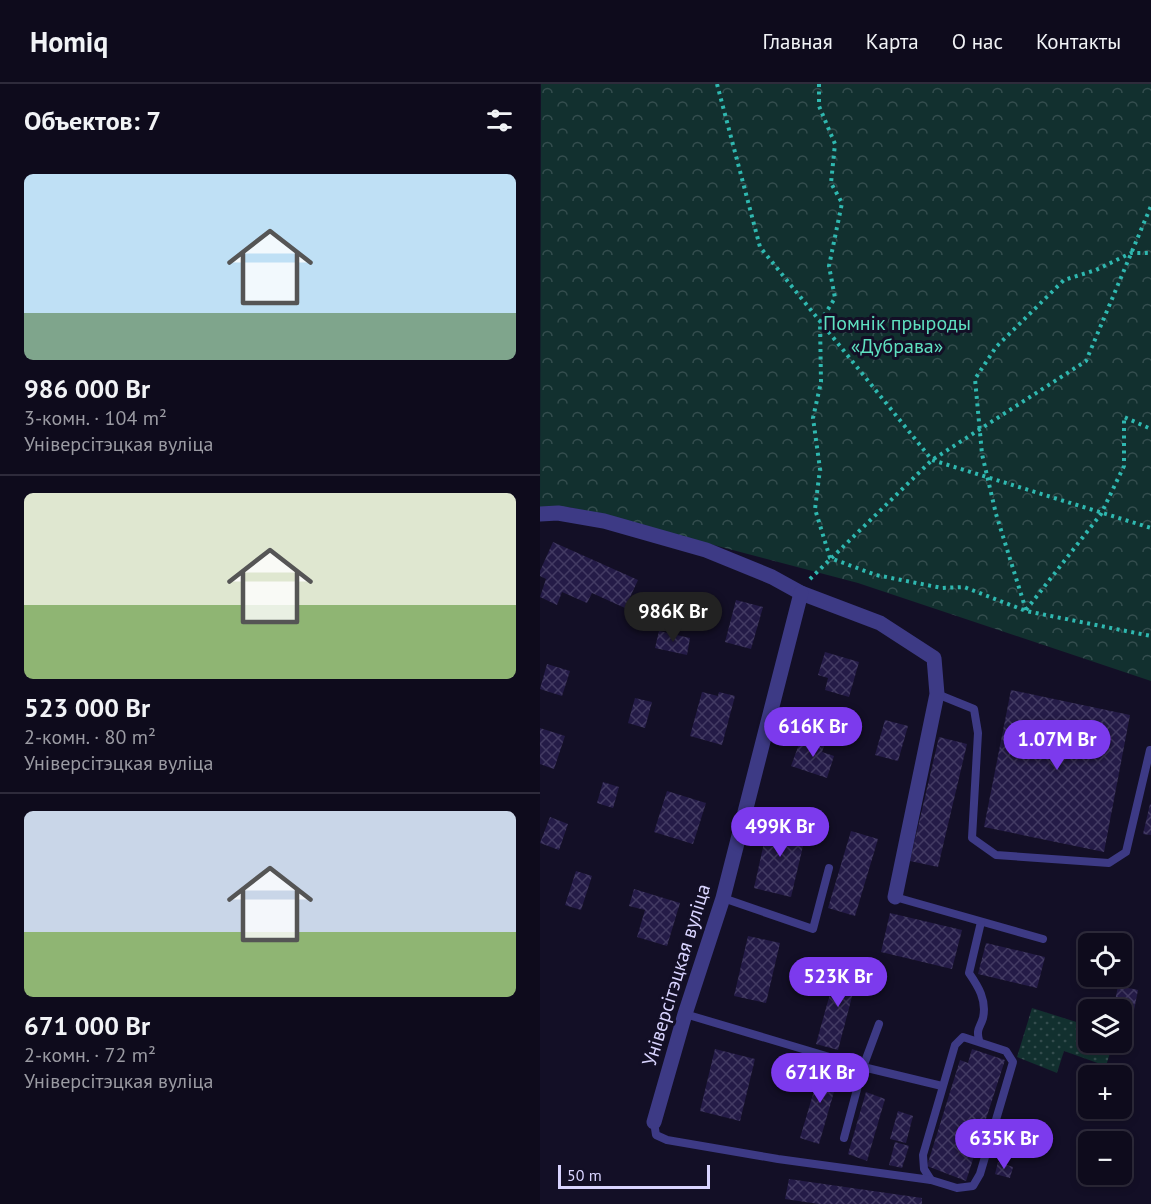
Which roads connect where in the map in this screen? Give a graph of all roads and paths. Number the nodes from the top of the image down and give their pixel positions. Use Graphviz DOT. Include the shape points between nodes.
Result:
graph roads {
  1 [pos="717,84"];
  2 [pos="819,84"];
  3 [pos="1151,206"];
  4 [pos="1131,253"];
  5 [pos="1151,253"];
  6 [pos="820,322"];
  7 [pos="980,429"];
  8 [pos="1151,429"];
  9 [pos="932,460"];
  10 [pos="988,478"];
  11 [pos="540,514"];
  12 [pos="1101,514"];
  13 [pos="1151,528"];
  14 [pos="830,558"];
  15 [pos="801,593"];
  16 [pos="1026,611"];
  17 [pos="1151,636"];
  18 [pos="937,694"];
  19 [pos="1150,750"];
  20 [pos="829,868"];
  21 [pos="895,897"];
  22 [pos="723,898"];
  23 [pos="981,922"];
  24 [pos="1043,939"];
  25 [pos="685,1014"];
  26 [pos="879,1024"];
  27 [pos="979,1040"];
  28 [pos="863,1067"];
  29 [pos="942,1086"];
  30 [pos="654,1122"];
  31 [pos="844,1138"];
  32 [pos="930,1180"];
  1 -- 6 [label="path" via="760,247"];
  2 -- 6 [label="path" via="819,106 835,144 831,183 842,203 829,266 835,298"];
  3 -- 4 [label="path"];
  4 -- 5 [label="path"];
  4 -- 7 [label="path" via="1086,361"];
  4 -- 7 [label="path" via="1064,280 996,347 975,379"];
  6 -- 9 [label="path"];
  6 -- 14 [label="path" via="821,382 813,418 820,469 815,509"];
  7 -- 9 [label="path"];
  7 -- 10 [label="path"];
  8 -- 12 [label="path" via="1124,417 1124,466"];
  9 -- 10 [label="path"];
  9 -- 14 [label="path"];
  10 -- 12 [label="path"];
  10 -- 16 [label="path"];
  11 -- 15 [label="street" via="604,521 706,550"];
  12 -- 13 [label="path"];
  12 -- 16 [label="path"];
  14 -- 15 [label="path"];
  14 -- 16 [label="path" via="876,575 942,588 964,587"];
  15 -- 18 [label="street" via="880,623 934,658"];
  15 -- 22 [label="street, Універсітэцкая вуліца"];
  16 -- 17 [label="path"];
  18 -- 19 [label="lane" via="974,709 978,733 972,838 996,855 1109,863 1126,852"];
  18 -- 21 [label="street"];
  20 -- 22 [label="lane" via="813,929"];
  21 -- 23 [label="lane"];
  22 -- 25 [label="street, Універсітэцкая вуліца"];
  23 -- 24 [label="lane"];
  23 -- 27 [label="lane" via="969,973 983,1003"];
  25 -- 28 [label="lane"];
  25 -- 30 [label="street, Універсітэцкая вуліца"];
  26 -- 28 [label="lane"];
  27 -- 29 [label="lane" via="958,1039"];
  27 -- 32 [label="lane" via="1006,1051 1012,1062 980,1174 973,1186 957,1188"];
  28 -- 29 [label="lane"];
  28 -- 31 [label="lane"];
  29 -- 32 [label="lane" via="923,1155"];
  30 -- 32 [label="lane" via="656,1135 667,1140"];
}
